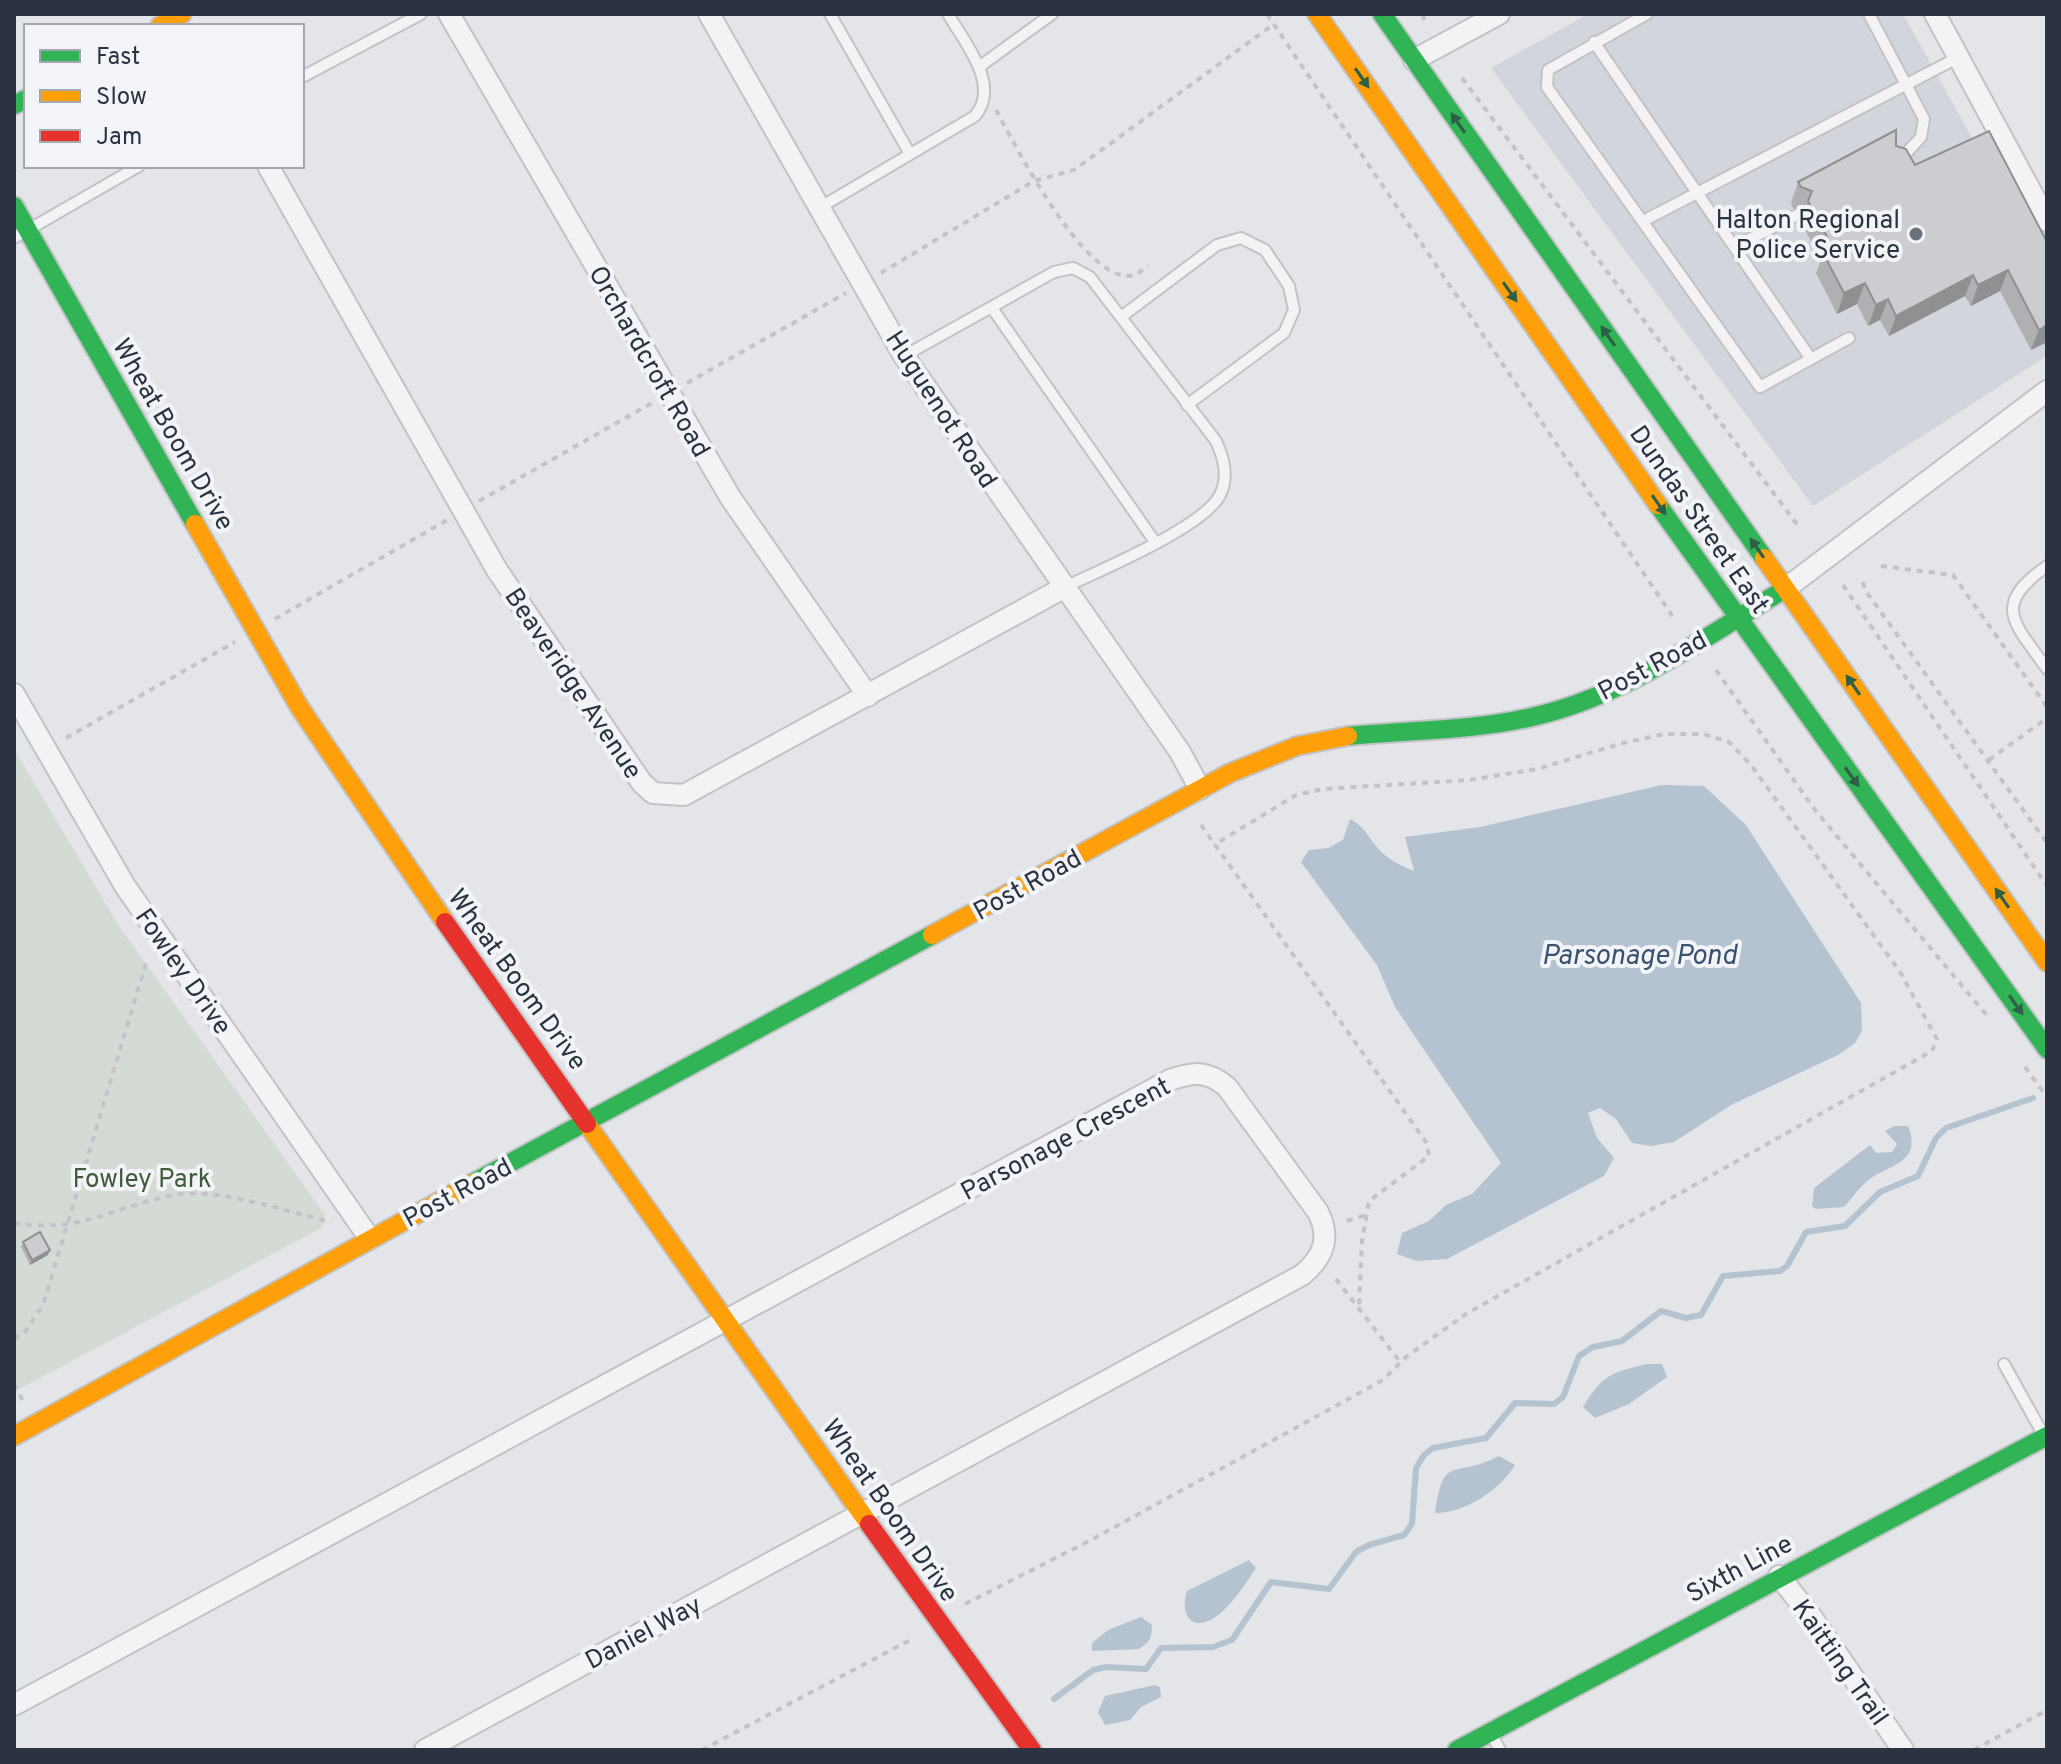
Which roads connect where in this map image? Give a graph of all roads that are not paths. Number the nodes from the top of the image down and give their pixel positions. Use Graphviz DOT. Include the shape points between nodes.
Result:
graph roads {
  1 [pos="181,14"];
  2 [pos="421,14"];
  3 [pos="449,14"];
  4 [pos="709,14"];
  5 [pos="830,14"];
  6 [pos="948,14"];
  7 [pos="1052,14"];
  8 [pos="1317,14"];
  9 [pos="1382,14"];
  10 [pos="1499,14"];
  11 [pos="1647,14"];
  12 [pos="1869,14"];
  13 [pos="1935,14"];
  14 [pos="164,24"];
  15 [pos="1594,42"];
  16 [pos="1959,57"];
  17 [pos="1414,60"];
  18 [pos="979,67"];
  19 [pos="304,76"];
  20 [pos="1908,83"];
  21 [pos="910,154"];
  22 [pos="1895,163"];
  23 [pos="135,168"];
  24 [pos="269,168"];
  25 [pos="1694,192"];
  26 [pos="14,206"];
  27 [pos="819,208"];
  28 [pos="1797,215"];
  29 [pos="1645,220"];
  30 [pos="2047,221"];
  31 [pos="20,233"];
  32 [pos="1734,247"];
  33 [pos="992,308"];
  34 [pos="1121,317"];
  35 [pos="1849,338"];
  36 [pos="904,356"];
  37 [pos="1811,359"];
  38 [pos="2047,391"];
  39 [pos="1187,405"];
  40 [pos="1155,542"];
  41 [pos="2047,566"];
  42 [pos="1065,587"];
  43 [pos="1785,589"];
  44 [pos="1736,617"];
  45 [pos="2047,669"];
  46 [pos="14,694"];
  47 [pos="868,696"];
  48 [pos="1200,789"];
  49 [pos="2047,962"];
  50 [pos="2047,1049"];
  51 [pos="588,1122"];
  52 [pos="370,1239"];
  53 [pos="728,1322"];
  54 [pos="2004,1364"];
  55 [pos="14,1436"];
  56 [pos="2046,1437"];
  57 [pos="862,1514"];
  58 [pos="1779,1576"];
  59 [pos="14,1705"];
  60 [pos="1490,1732"];
  61 [pos="425,1750"];
  62 [pos="1032,1750"];
  63 [pos="1457,1750"];
  64 [pos="1500,1750"];
  65 [pos="1903,1750"];
  1 -- 14 [label="street"];
  2 -- 19 [label="lane"];
  3 -- 47 [label="street, Orchardcroft Road" via="723,485"];
  4 -- 27 [label="street, Huguenot Road"];
  5 -- 21 [label="lane"];
  6 -- 18 [label="lane"];
  7 -- 18 [label="lane"];
  8 -- 44 [label="street, Dundas Street East, one-way"];
  9 -- 17 [label="street, Dundas Street East"];
  10 -- 17 [label="street"];
  11 -- 15 [label="lane"];
  12 -- 20 [label="lane"];
  13 -- 16 [label="street"];
  15 -- 25 [label="lane"];
  15 -- 29 [label="lane" via="1548,70 1547,87"];
  16 -- 20 [label="lane"];
  16 -- 30 [label="street"];
  43 -- 17 [label="street, Dundas Street East, one-way"];
  18 -- 21 [label="lane" via="984,105 975,116"];
  20 -- 22 [label="lane" via="1924,119 1921,137"];
  20 -- 25 [label="lane"];
  21 -- 27 [label="lane"];
  23 -- 31 [label="lane"];
  24 -- 47 [label="street, Beaveridge Avenue" via="497,570 653,793 684,795"];
  25 -- 29 [label="lane"];
  25 -- 32 [label="lane"];
  26 -- 31 [label="street, Wheat Boom Drive"];
  27 -- 36 [label="street, Huguenot Road"];
  28 -- 32 [label="lane"];
  29 -- 37 [label="lane" via="1760,387"];
  31 -- 51 [label="street, Wheat Boom Drive" via="300,708 363,806"];
  32 -- 37 [label="lane"];
  33 -- 34 [label="lane" via="1054,272 1073,268 1090,277"];
  33 -- 36 [label="lane"];
  33 -- 40 [label="lane"];
  34 -- 39 [label="lane"];
  34 -- 39 [label="lane" via="1217,245 1241,238 1265,250 1289,286 1294,310 1284,333"];
  35 -- 37 [label="lane"];
  36 -- 42 [label="street, Huguenot Road"];
  38 -- 43 [label="street, Post Road"];
  39 -- 40 [label="lane" via="1216,441 1224,461 1224,483 1208,511"];
  40 -- 42 [label="lane"];
  41 -- 45 [label="lane" via="2027,580 2012,602 2014,622"];
  42 -- 47 [label="street, Beaveridge Avenue"];
  42 -- 48 [label="street, Huguenot Road"];
  43 -- 44 [label="street, Post Road"];
  49 -- 43 [label="street, Dundas Street East, one-way"];
  44 -- 48 [label="street, Post Road" via="1655,668 1573,705 1466,729 1320,740 1270,755"];
  44 -- 50 [label="street, Dundas Street East, one-way"];
  46 -- 52 [label="street, Fowley Drive" via="125,886"];
  48 -- 51 [label="street, Post Road"];
  51 -- 52 [label="street, Post Road"];
  51 -- 53 [label="street, Wheat Boom Drive"];
  52 -- 55 [label="street, Post Road"];
  53 -- 57 [label="street, Wheat Boom Drive"];
  53 -- 57 [label="street, Parsonage Crescent" via="1170,1080 1197,1072 1227,1087 1318,1212 1325,1245 1302,1275"];
  53 -- 59 [label="street"];
  54 -- 56 [label="lane"];
  56 -- 58 [label="street, Sixth Line"];
  57 -- 61 [label="street, Daniel Way"];
  57 -- 62 [label="street, Wheat Boom Drive"];
  58 -- 60 [label="street, Sixth Line"];
  58 -- 65 [label="street, Kaitting Trail"];
  60 -- 63 [label="street, Sixth Line"];
  60 -- 64 [label="lane"];
}
